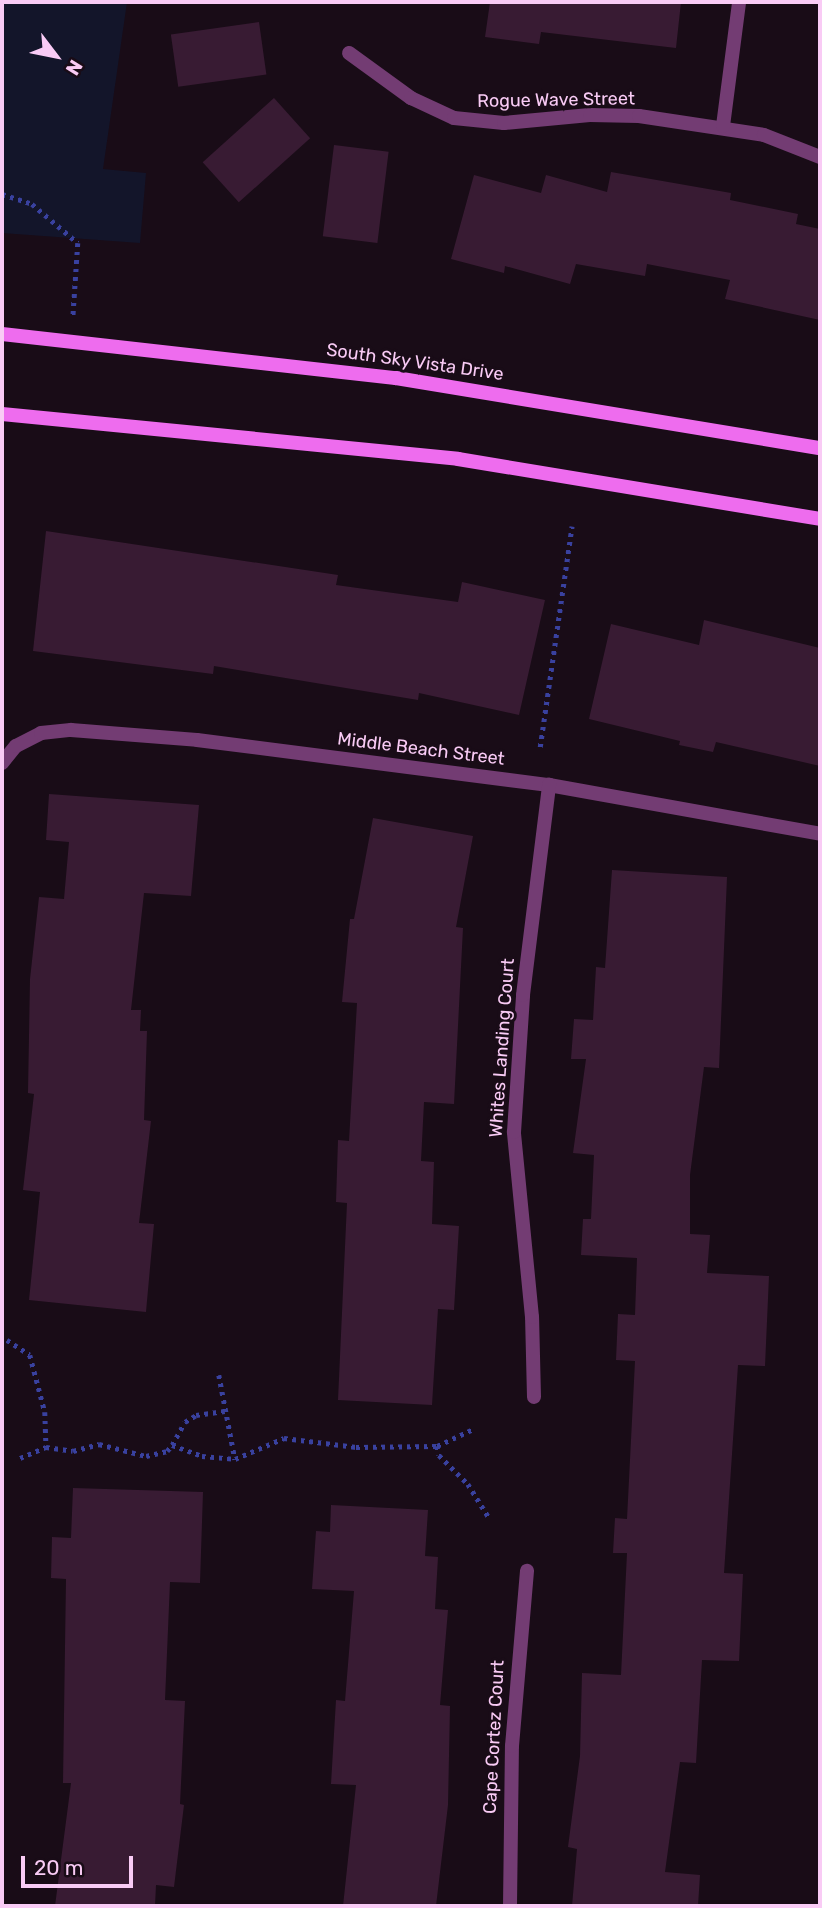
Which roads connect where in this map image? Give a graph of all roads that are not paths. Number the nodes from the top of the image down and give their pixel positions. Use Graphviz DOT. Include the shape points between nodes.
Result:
graph roads {
  1 [pos="739,2"];
  2 [pos="349,53"];
  3 [pos="723,126"];
  4 [pos="820,157"];
  5 [pos="2,334"];
  6 [pos="2,414"];
  7 [pos="820,449"];
  8 [pos="820,519"];
  9 [pos="2,763"];
  10 [pos="549,785"];
  11 [pos="820,834"];
  12 [pos="534,1397"];
  13 [pos="527,1571"];
  14 [pos="510,1906"];
  1 -- 3 [label="street"];
  2 -- 3 [label="street, Rogue Wave Street" via="411,98 454,118 504,123 590,115 639,116"];
  3 -- 4 [label="street, Rogue Wave Street" via="764,135"];
  5 -- 7 [label="main road, South Sky Vista Drive" via="473,389"];
  6 -- 8 [label="main road" via="458,458"];
  9 -- 10 [label="street, Middle Beach Street" via="16,746 41,733 71,730 379,761"];
  10 -- 11 [label="street, Middle Beach Street"];
  10 -- 12 [label="street, Whites Landing Court" via="523,995 514,1132 532,1317"];
  13 -- 14 [label="street, Cape Cortez Court" via="512,1746"];
}
